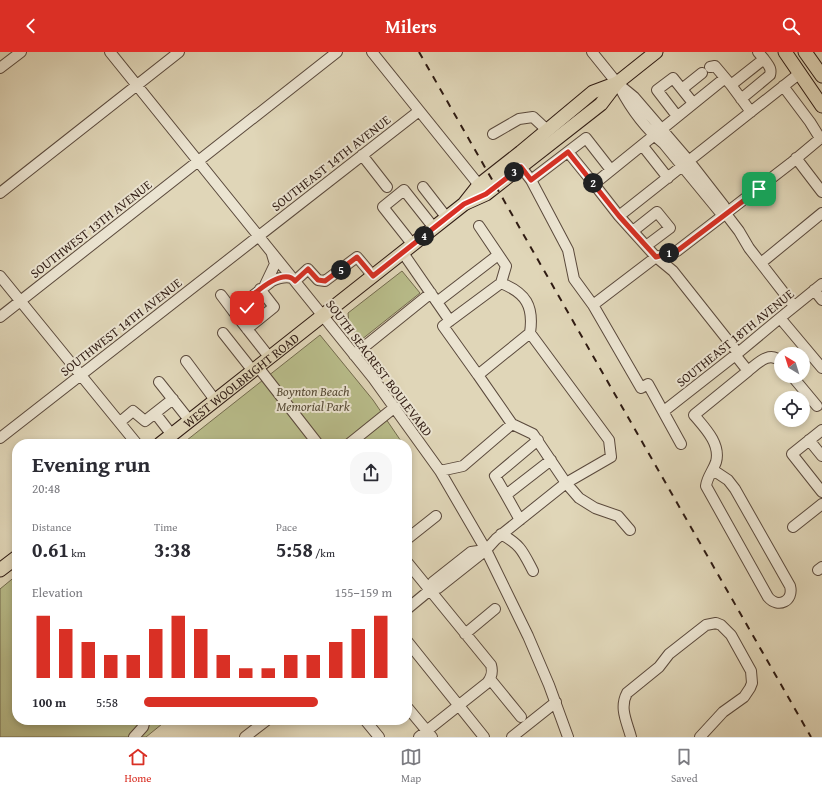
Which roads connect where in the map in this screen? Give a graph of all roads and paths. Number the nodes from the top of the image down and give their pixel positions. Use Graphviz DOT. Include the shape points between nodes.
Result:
graph roads {
  1 [pos="20,52"];
  2 [pos="110,52"];
  3 [pos="179,52"];
  4 [pos="337,52"];
  5 [pos="372,52"];
  6 [pos="592,52"];
  7 [pos="656,52"];
  8 [pos="784,52"];
  9 [pos="805,52"];
  10 [pos="761,56"];
  11 [pos="0,68"];
  12 [pos="800,73"];
  13 [pos="822,76"];
  14 [pos="728,82"];
  15 [pos="617,83"];
  16 [pos="137,85"];
  17 [pos="783,86"];
  18 [pos="682,89"];
  19 [pos="741,99"];
  20 [pos="693,103"];
  21 [pos="822,106"];
  22 [pos="419,111"];
  23 [pos="751,112"];
  24 [pos="677,116"];
  25 [pos="547,130"];
  26 [pos="657,132"];
  27 [pos="493,134"];
  28 [pos="821,138"];
  29 [pos="642,145"];
  30 [pos="568,152"];
  31 [pos="362,156"];
  32 [pos="796,158"];
  33 [pos="198,161"];
  34 [pos="686,164"];
  35 [pos="521,167"];
  36 [pos="611,170"];
  37 [pos="668,178"];
  38 [pos="531,180"];
  39 [pos="594,184"];
  40 [pos="479,185"];
  41 [pos="387,187"];
  42 [pos="423,187"];
  43 [pos="822,192"];
  44 [pos="0,193"];
  45 [pos="464,204"];
  46 [pos="822,213"];
  47 [pos="726,214"];
  48 [pos="619,216"];
  49 [pos="447,218"];
  50 [pos="479,226"];
  51 [pos="434,228"];
  52 [pos="633,231"];
  53 [pos="258,236"];
  54 [pos="413,245"];
  55 [pos="646,246"];
  56 [pos="270,250"];
  57 [pos="403,253"];
  58 [pos="498,255"];
  59 [pos="656,257"];
  60 [pos="761,263"];
  61 [pos="0,276"];
  62 [pos="373,276"];
  63 [pos="293,279"];
  64 [pos="501,283"];
  65 [pos="818,287"];
  66 [pos="431,293"];
  67 [pos="221,295"];
  68 [pos="822,300"];
  69 [pos="21,301"];
  70 [pos="248,302"];
  71 [pos="437,302"];
  72 [pos="593,305"];
  73 [pos="794,306"];
  74 [pos="323,316"];
  75 [pos="0,317"];
  76 [pos="780,318"];
  77 [pos="256,319"];
  78 [pos="450,321"];
  79 [pos="223,333"];
  80 [pos="530,333"];
  81 [pos="737,354"];
  82 [pos="354,355"];
  83 [pos="270,358"];
  84 [pos="774,358"];
  85 [pos="186,361"];
  86 [pos="821,365"];
  87 [pos="256,369"];
  88 [pos="748,371"];
  89 [pos="81,375"];
  90 [pos="478,375"];
  91 [pos="159,382"];
  92 [pos="798,383"];
  93 [pos="173,399"];
  94 [pos="215,400"];
  95 [pos="817,406"];
  96 [pos="395,407"];
  97 [pos="664,412"];
  98 [pos="155,413"];
  99 [pos="190,420"];
  100 [pos="120,422"];
  101 [pos="512,424"];
  102 [pos="822,430"];
  103 [pos="0,438"];
  104 [pos="133,439"];
  105 [pos="163,439"];
  106 [pos="166,439"];
  107 [pos="314,439"];
  108 [pos="354,439"];
  109 [pos="538,440"];
  110 [pos="809,440"];
  111 [pos="681,444"];
  112 [pos="822,456"];
  113 [pos="551,460"];
  114 [pos="713,470"];
  115 [pos="440,472"];
  116 [pos="566,483"];
  117 [pos="822,492"];
  118 [pos="506,495"];
  119 [pos="822,504"];
  120 [pos="436,516"];
  121 [pos="520,520"];
  122 [pos="793,527"];
  123 [pos="630,530"];
  124 [pos="501,534"];
  125 [pos="412,535"];
  126 [pos="486,550"];
  127 [pos="12,560"];
  128 [pos="412,568"];
  129 [pos="0,570"];
  130 [pos="533,571"];
  131 [pos="430,590"];
  132 [pos="412,605"];
  133 [pos="495,609"];
  134 [pos="465,634"];
  135 [pos="412,647"];
  136 [pos="490,679"];
  137 [pos="556,702"];
  138 [pos="459,706"];
  139 [pos="412,714"];
  140 [pos="521,717"];
  141 [pos="143,725"];
  142 [pos="261,725"];
  143 [pos="369,725"];
  144 [pos="426,735"];
  145 [pos="134,737"];
  146 [pos="245,737"];
  147 [pos="378,737"];
  148 [pos="484,737"];
  149 [pos="512,737"];
  150 [pos="568,737"];
  151 [pos="631,737"];
  152 [pos="700,737"];
  1 -- 11 [label="street"];
  2 -- 16 [label="street, SOUTH SEACREST BOULEVARD"];
  3 -- 16 [label="street"];
  4 -- 33 [label="street, SOUTHWEST 13TH AVENUE"];
  5 -- 22 [label="street"];
  6 -- 15 [label="street"];
  7 -- 15 [label="main road"];
  8 -- 12 [label="main road"];
  9 -- 13 [label="main road"];
  10 -- 14 [label="street"];
  10 -- 19 [label="street" via="770,67 770,75"];
  12 -- 17 [label="street"];
  12 -- 21 [label="main road"];
  14 -- 18 [label="street" via="715,66"];
  14 -- 19 [label="street"];
  14 -- 20 [label="street"];
  15 -- 25 [label="main road" via="593,92"];
  15 -- 26 [label="street" via="627,102"];
  15 -- 35 [label="main road" via="601,104"];
  16 -- 33 [label="street, SOUTH SEACREST BOULEVARD"];
  16 -- 44 [label="street"];
  17 -- 23 [label="street"];
  17 -- 28 [label="street"];
  18 -- 20 [label="street"];
  18 -- 24 [label="street" via="673,78 657,90"];
  19 -- 23 [label="street"];
  20 -- 24 [label="street"];
  22 -- 31 [label="street, SOUTHEAST 14TH AVENUE"];
  22 -- 40 [label="street"];
  23 -- 34 [label="street"];
  24 -- 26 [label="street"];
  25 -- 27 [label="street" via="533,117 519,119"];
  25 -- 40 [label="main road"];
  26 -- 29 [label="street"];
  26 -- 34 [label="street" via="664,144"];
  28 -- 32 [label="street"];
  29 -- 36 [label="street"];
  29 -- 37 [label="street"];
  30 -- 36 [label="street" via="586,138"];
  30 -- 38 [label="street"];
  30 -- 39 [label="street"];
  31 -- 41 [label="street"];
  31 -- 53 [label="street, SOUTHEAST 14TH AVENUE"];
  32 -- 43 [label="street"];
  32 -- 47 [label="street"];
  33 -- 53 [label="street, SOUTH SEACREST BOULEVARD"];
  33 -- 69 [label="street, SOUTHWEST 13TH AVENUE"];
  34 -- 37 [label="street"];
  34 -- 47 [label="street" via="722,214"];
  35 -- 38 [label="street"];
  35 -- 45 [label="main road" via="486,194"];
  36 -- 39 [label="street"];
  37 -- 48 [label="street"];
  38 -- 72 [label="street" via="568,250 574,279"];
  39 -- 48 [label="street"];
  40 -- 45 [label="main road"];
  42 -- 49 [label="street"];
  45 -- 49 [label="main road, WEST WOOLBRIGHT ROAD"];
  46 -- 60 [label="street"];
  47 -- 59 [label="street" via="677,251"];
  47 -- 60 [label="street"];
  48 -- 52 [label="street"];
  49 -- 51 [label="main road, WEST WOOLBRIGHT ROAD"];
  50 -- 58 [label="street"];
  51 -- 54 [label="main road, WEST WOOLBRIGHT ROAD"];
  51 -- 54 [label="street" via="404,190 383,206"];
  52 -- 55 [label="street"];
  52 -- 55 [label="street" via="657,212 670,228"];
  53 -- 56 [label="street, SOUTH SEACREST BOULEVARD"];
  53 -- 89 [label="street, SOUTHWEST 14TH AVENUE"];
  54 -- 57 [label="main road, WEST WOOLBRIGHT ROAD"];
  55 -- 59 [label="street"];
  56 -- 63 [label="street, SOUTH SEACREST BOULEVARD"];
  56 -- 70 [label="street" via="275,264 270,276"];
  57 -- 62 [label="main road, WEST WOOLBRIGHT ROAD"];
  57 -- 66 [label="street"];
  58 -- 64 [label="street" via="506,266"];
  58 -- 71 [label="street"];
  59 -- 72 [label="street"];
  59 -- 81 [label="street" via="673,270"];
  60 -- 73 [label="street"];
  61 -- 69 [label="street"];
  62 -- 63 [label="street" via="357,257 325,281 318,280 308,269"];
  62 -- 74 [label="main road, WEST WOOLBRIGHT ROAD"];
  63 -- 70 [label="street" via="288,276 280,278"];
  63 -- 74 [label="street, SOUTH SEACREST BOULEVARD"];
  64 -- 78 [label="street"];
  64 -- 80 [label="street" via="523,296 532,320"];
  65 -- 68 [label="street"];
  65 -- 73 [label="street, SOUTHEAST 18TH AVENUE"];
  66 -- 71 [label="street"];
  66 -- 82 [label="street"];
  67 -- 70 [label="street"];
  69 -- 75 [label="street, SOUTHWEST 13TH AVENUE"];
  69 -- 89 [label="street"];
  70 -- 77 [label="street"];
  70 -- 77 [label="street" via="274,307"];
  71 -- 78 [label="street"];
  72 -- 97 [label="street" via="641,388 648,384"];
  73 -- 76 [label="street, SOUTHEAST 18TH AVENUE"];
  74 -- 82 [label="street, SOUTH SEACREST BOULEVARD"];
  74 -- 83 [label="main road, WEST WOOLBRIGHT ROAD"];
  76 -- 81 [label="street, SOUTHEAST 18TH AVENUE"];
  76 -- 86 [label="street"];
  77 -- 83 [label="street"];
  78 -- 90 [label="street" via="443,326"];
  79 -- 87 [label="street"];
  80 -- 90 [label="street"];
  80 -- 116 [label="street" via="609,440 610,457"];
  81 -- 88 [label="street"];
  81 -- 97 [label="street, SOUTHEAST 18TH AVENUE"];
  82 -- 96 [label="street, SOUTH SEACREST BOULEVARD"];
  83 -- 87 [label="main road, WEST WOOLBRIGHT ROAD"];
  84 -- 88 [label="street" via="765,358"];
  85 -- 94 [label="street"];
  87 -- 94 [label="main road, WEST WOOLBRIGHT ROAD"];
  87 -- 107 [label="street"];
  88 -- 114 [label="street" via="694,415 714,442 716,461"];
  89 -- 100 [label="street"];
  89 -- 103 [label="street, SOUTHWEST 14TH AVENUE"];
  90 -- 101 [label="street"];
  91 -- 93 [label="street"];
  92 -- 95 [label="street"];
  93 -- 98 [label="street"];
  93 -- 99 [label="street"];
  94 -- 99 [label="main road, WEST WOOLBRIGHT ROAD"];
  96 -- 108 [label="street"];
  96 -- 115 [label="street, SOUTH SEACREST BOULEVARD"];
  97 -- 111 [label="street"];
  98 -- 100 [label="street" via="145,421 133,411"];
  98 -- 105 [label="street"];
  99 -- 106 [label="main road, WEST WOOLBRIGHT ROAD"];
  100 -- 104 [label="street"];
  101 -- 109 [label="street" via="533,434"];
  101 -- 115 [label="street" via="463,466"];
  102 -- 110 [label="street"];
  109 -- 113 [label="street"];
  109 -- 118 [label="street" via="495,476"];
  110 -- 112 [label="street"];
  110 -- 117 [label="street" via="792,454"];
  113 -- 116 [label="street"];
  113 -- 118 [label="street"];
  114 -- 114 [label="street" via="707,478 706,486 768,597 774,603 786,601 791,594 790,586 735,489 728,480"];
  115 -- 126 [label="street, SOUTH SEACREST BOULEVARD"];
  116 -- 121 [label="street"];
  116 -- 123 [label="street" via="579,498 595,508 618,516"];
  118 -- 121 [label="street"];
  119 -- 122 [label="street"];
  120 -- 125 [label="street"];
  121 -- 124 [label="street"];
  124 -- 126 [label="street"];
  124 -- 130 [label="street" via="522,549"];
  126 -- 131 [label="street" via="471,552 433,582"];
  126 -- 137 [label="street, SOUTH SEACREST BOULEVARD" via="528,636"];
  127 -- 129 [label="main road"];
  128 -- 131 [label="street"];
  131 -- 132 [label="street"];
  131 -- 134 [label="street"];
  133 -- 134 [label="street"];
  134 -- 136 [label="street" via="491,664"];
  135 -- 138 [label="street"];
  136 -- 138 [label="street"];
  136 -- 140 [label="street"];
  137 -- 149 [label="street"];
  137 -- 150 [label="street, SOUTH SEACREST BOULEVARD"];
  138 -- 144 [label="street"];
  138 -- 148 [label="street"];
  139 -- 144 [label="street"];
  141 -- 145 [label="street"];
  142 -- 146 [label="street"];
  143 -- 147 [label="street"];
  151 -- 152 [label="street" via="622,708 627,693 659,667 669,654 706,625 716,623 731,635 751,672 752,683 744,697 723,712"];
}
